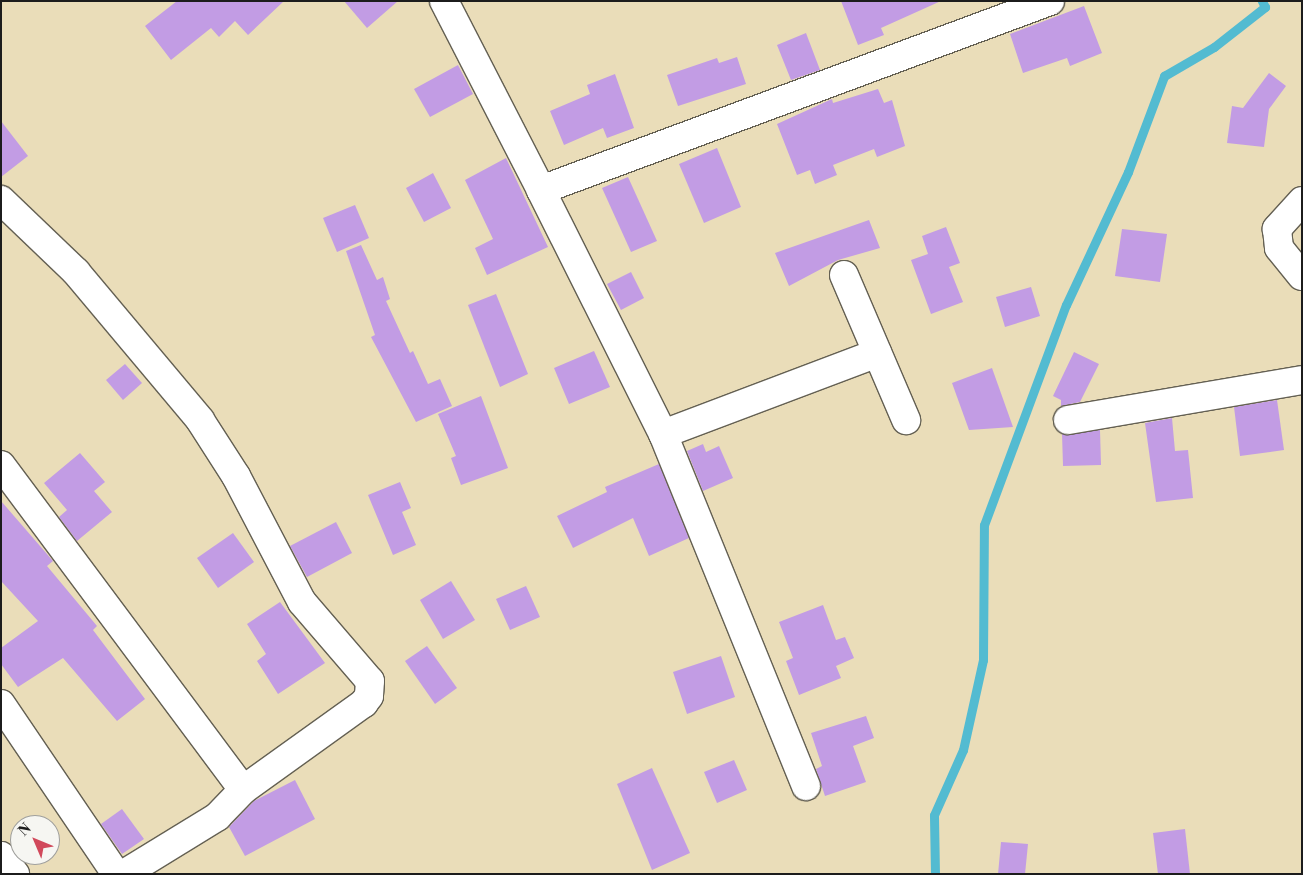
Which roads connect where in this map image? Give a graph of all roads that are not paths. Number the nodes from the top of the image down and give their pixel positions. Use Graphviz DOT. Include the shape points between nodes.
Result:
graph roads {
  1 [pos="444,1"];
  2 [pos="1050,1"];
  3 [pos="541,190"];
  4 [pos="1,200"];
  5 [pos="1302,201"];
  6 [pos="844,275"];
  7 [pos="1302,276"];
  8 [pos="877,353"];
  9 [pos="1302,380"];
  10 [pos="906,420"];
  11 [pos="1068,420"];
  12 [pos="663,434"];
  13 [pos="1,464"];
  14 [pos="1,704"];
  15 [pos="806,786"];
  16 [pos="243,790"];
  17 [pos="1,856"];
  18 [pos="15,874"];
  19 [pos="116,874"];
  20 [pos="124,874"];
  1 -- 3 [label="street"];
  2 -- 3 [label="street"];
  3 -- 12 [label="street"];
  4 -- 16 [label="street" via="76,272 200,420 236,476 302,602 370,681 370,696 364,703"];
  5 -- 7 [label="street" via="1277,229 1279,248"];
  6 -- 8 [label="street"];
  8 -- 10 [label="street"];
  8 -- 12 [label="street"];
  9 -- 11 [label="street"];
  12 -- 15 [label="street"];
  13 -- 16 [label="street"];
  14 -- 19 [label="street"];
  16 -- 20 [label="street" via="217,817"];
  17 -- 18 [label="street"];
}
